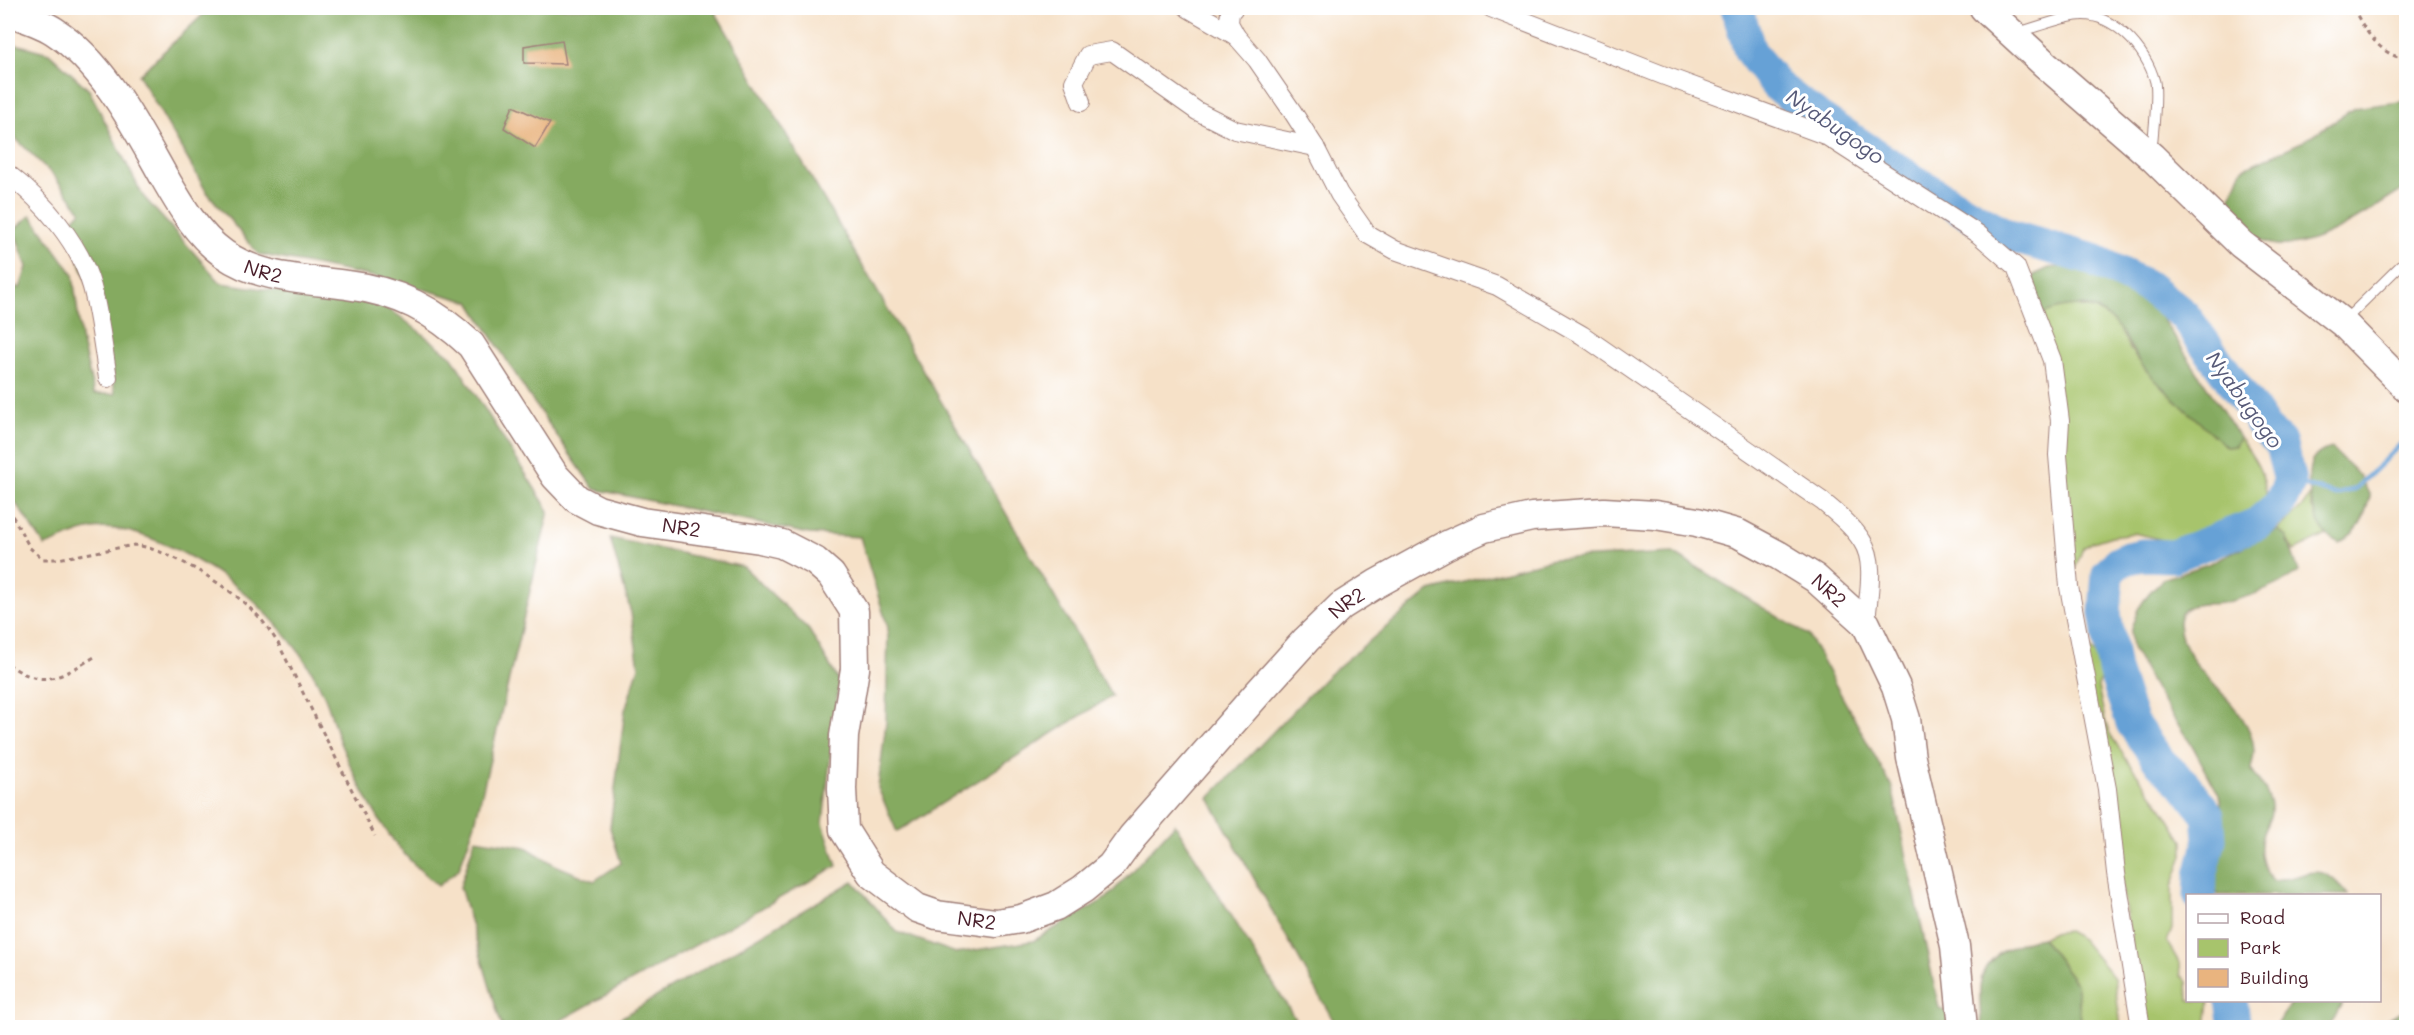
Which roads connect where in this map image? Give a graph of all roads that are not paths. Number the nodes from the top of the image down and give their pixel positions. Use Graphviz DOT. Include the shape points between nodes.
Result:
graph roads {
  1 [pos="1188,8"];
  2 [pos="1234,8"];
  3 [pos="1491,8"];
  4 [pos="1984,8"];
  5 [pos="8,12"];
  6 [pos="2012,33"];
  7 [pos="1236,36"];
  8 [pos="1081,102"];
  9 [pos="1315,147"];
  10 [pos="2152,157"];
  11 [pos="8,174"];
  12 [pos="2406,260"];
  13 [pos="2343,323"];
  14 [pos="108,378"];
  15 [pos="2406,387"];
  16 [pos="1866,624"];
  17 [pos="1963,1028"];
  18 [pos="2141,1028"];
  1 -- 7 [label="street"];
  2 -- 7 [label="street" via="1229,23"];
  3 -- 18 [label="street" via="1826,135 1978,234 2016,267 2052,360 2060,421 2058,455 2069,586 2107,789"];
  4 -- 6 [label="highway"];
  5 -- 16 [label="highway, NR2 / NR2" via="53,30 73,46 133,120 192,222 224,254 282,278 390,293 437,315 453,328 471,345 555,477 577,499 598,510 642,522 782,544 815,561 831,575 854,610 855,669 844,736 844,831 871,873 917,908 936,915 996,923 1021,919 1056,906 1083,888 1111,866 1266,684 1341,606 1484,528 1532,517 1604,512 1697,522 1739,534 1778,555 1815,578"];
  6 -- 10 [label="highway"];
  6 -- 10 [label="lane" via="2078,16 2102,18 2124,31 2147,62 2155,83"];
  7 -- 9 [label="street" via="1257,60"];
  8 -- 9 [label="street" via="1074,82 1088,55 1112,51 1197,111 1235,130"];
  9 -- 16 [label="street" via="1339,194 1367,234 1422,261 1497,286 1582,335 1822,501 1864,542 1870,564"];
  10 -- 13 [label="highway" via="2241,244"];
  11 -- 14 [label="street" via="37,200 66,235 83,264 92,287"];
  12 -- 13 [label="lane"];
  13 -- 15 [label="highway"];
  16 -- 17 [label="highway, NR2 / NR2" via="1896,687 1906,719 1911,758 1955,946"];
}
